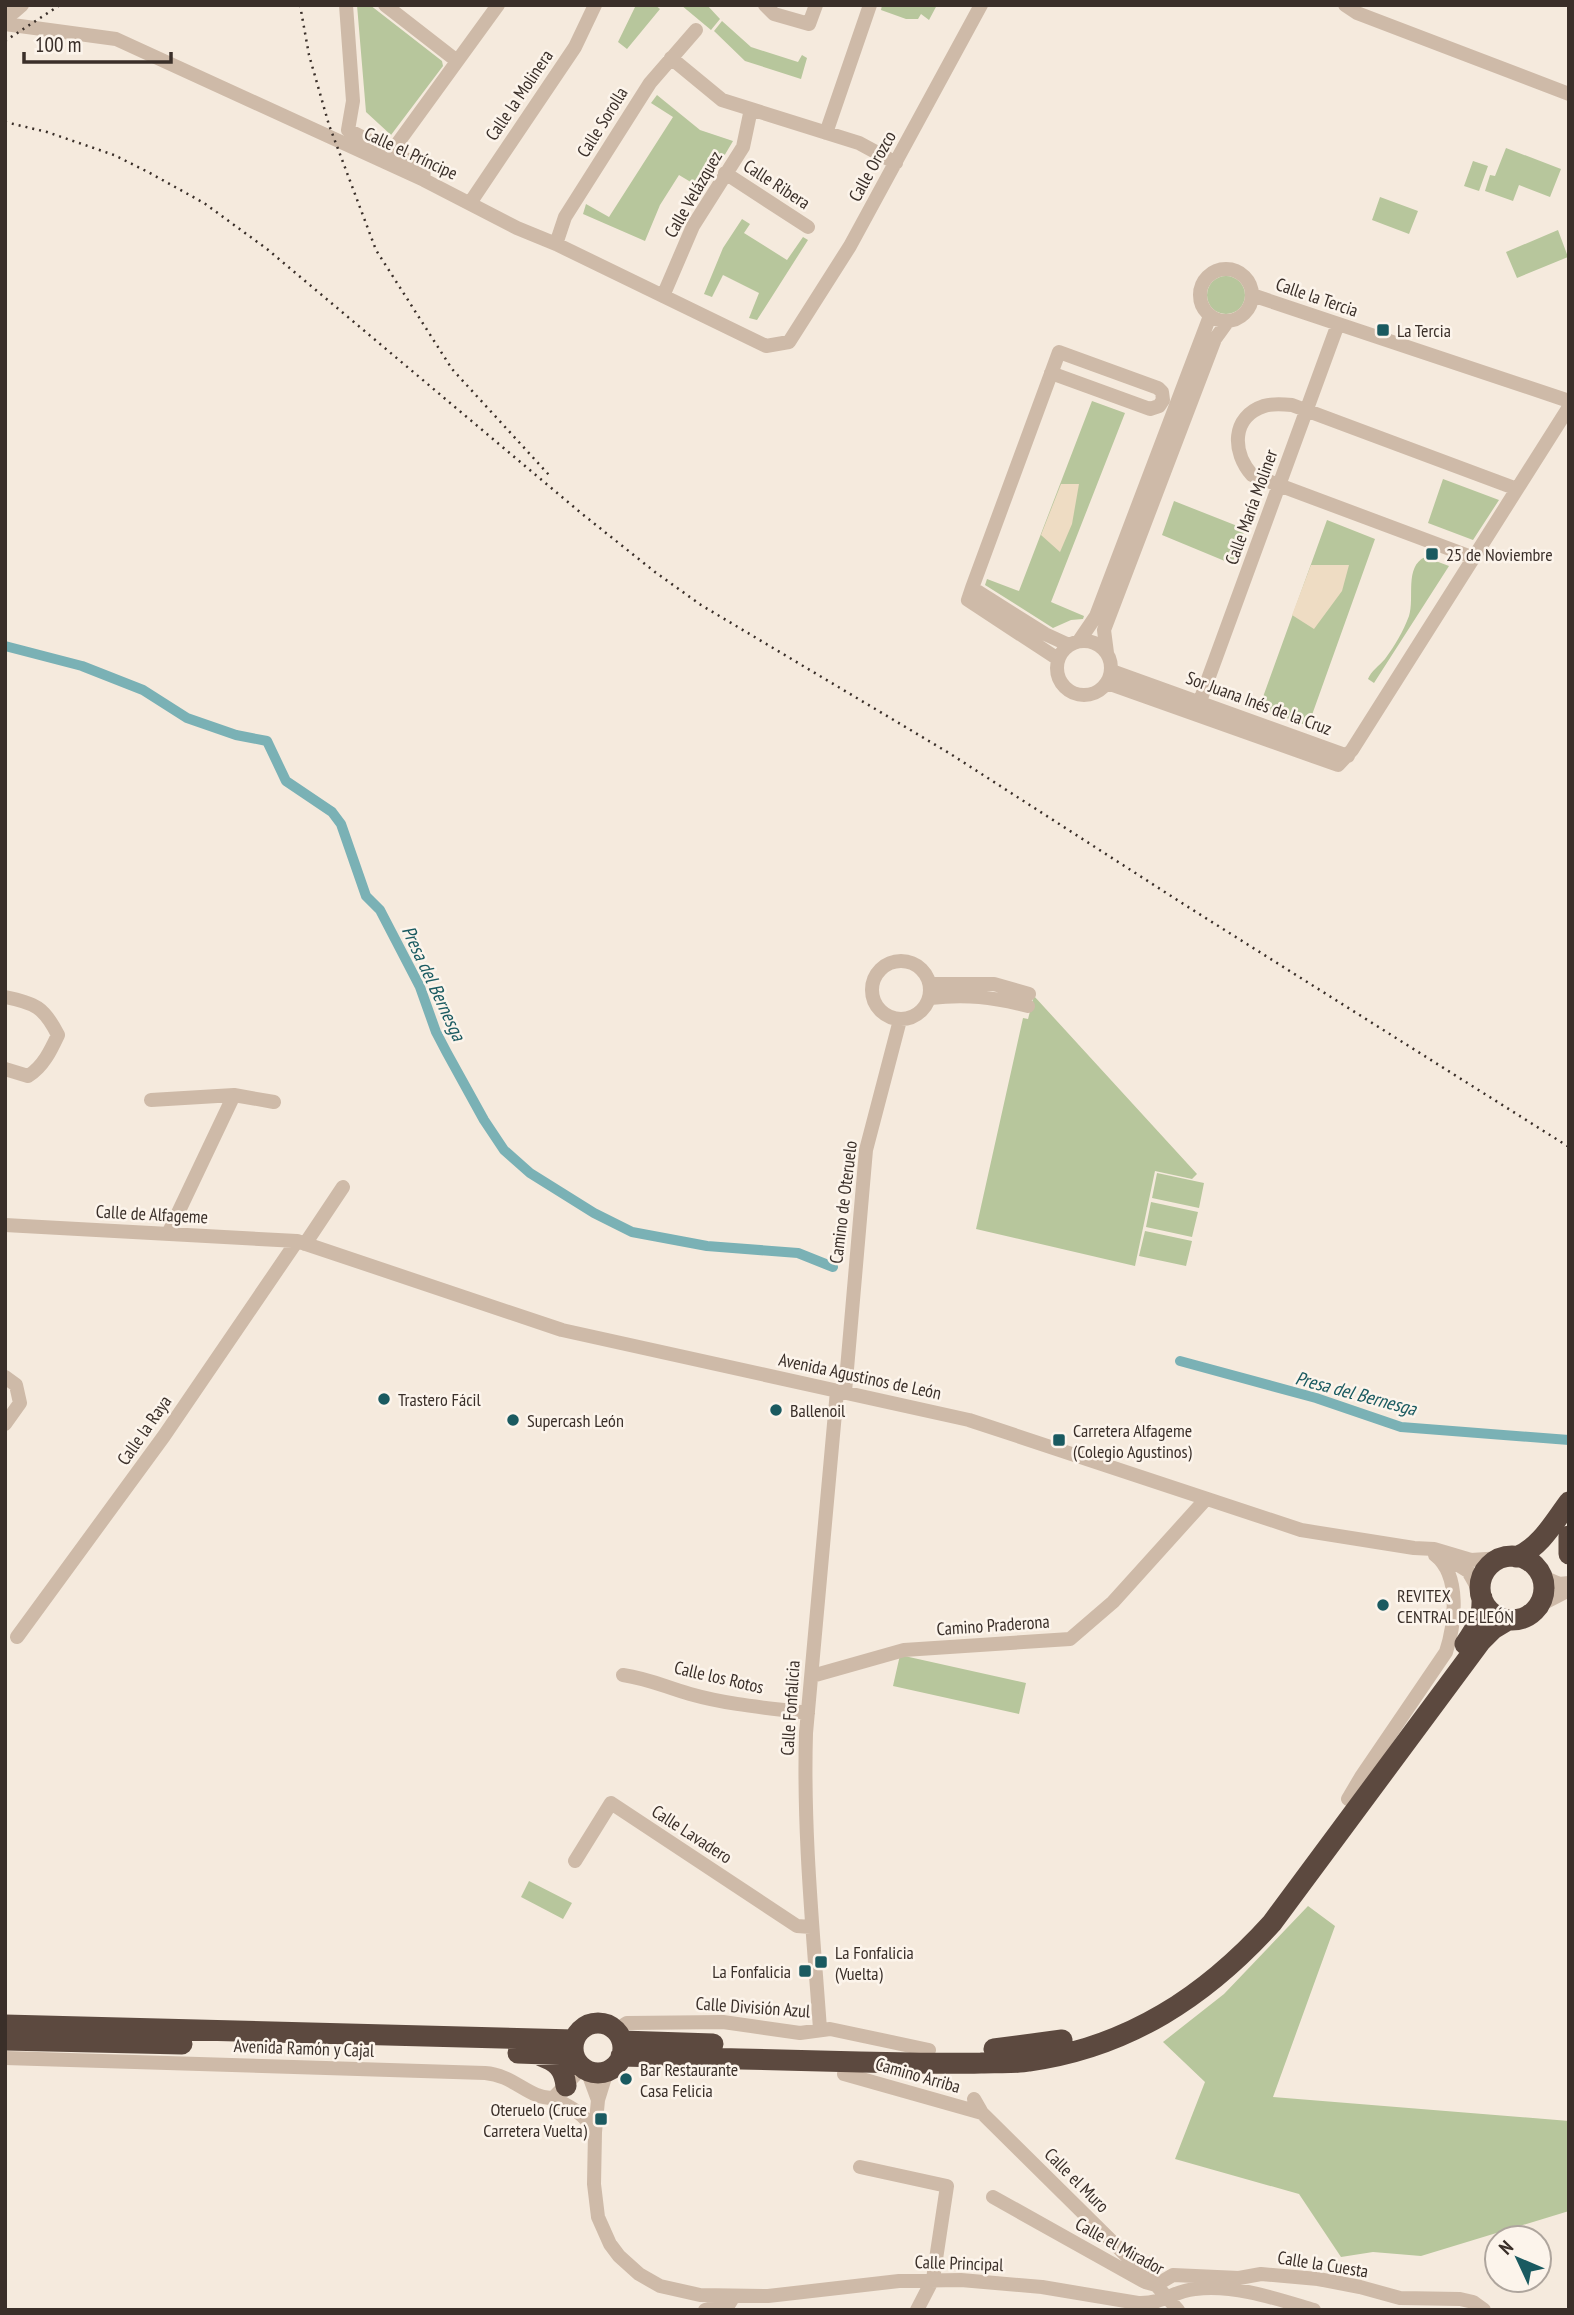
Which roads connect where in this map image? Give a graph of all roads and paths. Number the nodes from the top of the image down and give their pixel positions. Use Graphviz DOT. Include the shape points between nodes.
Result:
graph roads {
  1 [pos="22,5"];
  2 [pos="346,5"];
  3 [pos="385,5"];
  4 [pos="498,5"];
  5 [pos="595,5"];
  6 [pos="765,5"];
  7 [pos="816,5"];
  8 [pos="870,5"];
  9 [pos="981,5"];
  10 [pos="1345,5"];
  11 [pos="5,11"];
  12 [pos="5,24"];
  13 [pos="696,30"];
  14 [pos="671,58"];
  15 [pos="457,61"];
  16 [pos="1569,94"];
  17 [pos="751,109"];
  18 [pos="826,133"];
  19 [pos="392,151"];
  20 [pos="896,163"];
  21 [pos="725,173"];
  22 [pos="424,180"];
  23 [pos="470,203"];
  24 [pos="808,227"];
  25 [pos="556,244"];
  26 [pos="1252,295"];
  27 [pos="663,296"];
  28 [pos="1210,316"];
  29 [pos="1228,321"];
  30 [pos="1338,324"];
  31 [pos="789,342"];
  32 [pos="1051,373"];
  33 [pos="1569,401"];
  34 [pos="1569,407"];
  35 [pos="1306,411"];
  36 [pos="1279,487"];
  37 [pos="1517,489"];
  38 [pos="1474,558"];
  39 [pos="972,588"];
  40 [pos="1074,643"];
  41 [pos="1107,653"];
  42 [pos="1058,659"];
  43 [pos="1109,677"];
  44 [pos="1200,702"];
  45 [pos="1348,756"];
  46 [pos="930,991"];
  47 [pos="5,997"];
  48 [pos="1029,1000"];
  49 [pos="896,1020"];
  50 [pos="5,1069"];
  51 [pos="234,1095"];
  52 [pos="151,1100"];
  53 [pos="274,1102"];
  54 [pos="343,1188"];
  55 [pos="5,1225"];
  56 [pos="168,1234"];
  57 [pos="301,1243"];
  58 [pos="5,1377"];
  59 [pos="838,1391"];
  60 [pos="5,1424"];
  61 [pos="1206,1499"];
  62 [pos="1569,1503"];
  63 [pos="1569,1522"];
  64 [pos="1569,1536"];
  65 [pos="1414,1548"];
  66 [pos="1569,1554"];
  67 [pos="1435,1555"];
  68 [pos="1509,1558"];
  69 [pos="1540,1573"];
  70 [pos="1569,1583"];
  71 [pos="1569,1590"];
  72 [pos="1481,1595"];
  73 [pos="1540,1605"];
  74 [pos="1507,1620"];
  75 [pos="17,1637"];
  76 [pos="623,1675"];
  77 [pos="811,1676"];
  78 [pos="808,1713"];
  79 [pos="1349,1799"];
  80 [pos="575,1861"];
  81 [pos="811,1927"];
  82 [pos="5,2025"];
  83 [pos="820,2029"];
  84 [pos="929,2050"];
  85 [pos="532,2053"];
  86 [pos="598,2054"];
  87 [pos="7,2056"];
  88 [pos="844,2074"];
  89 [pos="560,2092"];
  90 [pos="974,2099"];
  91 [pos="982,2113"];
  92 [pos="595,2132"];
  93 [pos="860,2168"];
  94 [pos="993,2197"];
  95 [pos="933,2280"];
  96 [pos="1156,2285"];
  97 [pos="734,2296"];
  98 [pos="1173,2305"];
  99 [pos="705,2310"];
  100 [pos="917,2310"];
  101 [pos="1314,2310"];
  102 [pos="1484,2310"];
  1 -- 11 [label="street" via="13,12"];
  2 -- 19 [label="street" via="353,101 348,131"];
  3 -- 15 [label="street"];
  4 -- 15 [label="street"];
  5 -- 23 [label="street, Calle la Molinera" via="575,47"];
  6 -- 7 [label="street" via="774,14 809,24"];
  8 -- 18 [label="street"];
  9 -- 20 [label="street, Calle Orozco"];
  10 -- 16 [label="street"];
  12 -- 22 [label="street, Calle el Príncipe" via="117,40"];
  13 -- 14 [label="street, Calle Sorolla"];
  14 -- 17 [label="street" via="722,100"];
  14 -- 25 [label="street, Calle Sorolla" via="650,83 565,216"];
  15 -- 19 [label="street"];
  17 -- 18 [label="street"];
  17 -- 21 [label="street, Calle Velázquez" via="743,147"];
  18 -- 20 [label="street" via="859,143"];
  19 -- 22 [label="street" via="423,168"];
  20 -- 31 [label="street, Calle Orozco"];
  21 -- 24 [label="street, Calle Ribera"];
  21 -- 27 [label="street, Calle Velázquez" via="693,226"];
  22 -- 23 [label="street, Calle el Príncipe"];
  23 -- 25 [label="street, Calle el Príncipe"];
  25 -- 27 [label="street, Calle el Príncipe"];
  26 -- 28 [label="street" via="1248,281 1237,271 1214,271 1203,281 1199,296"];
  26 -- 29 [label="street" via="1245,312"];
  26 -- 30 [label="street, Calle la Tercia"];
  27 -- 31 [label="street, Calle el Príncipe" via="766,346"];
  28 -- 29 [label="street"];
  28 -- 40 [label="street" via="1096,615"];
  29 -- 41 [label="street" via="1215,339 1104,630"];
  30 -- 33 [label="street, Calle la Tercia"];
  30 -- 35 [label="street, Calle María Moliner"];
  32 -- 32 [label="street" via="1150,409 1163,400 1158,388 1059,352"];
  32 -- 39 [label="street"];
  34 -- 37 [label="street"];
  35 -- 36 [label="street, Calle María Moliner"];
  35 -- 36 [label="street" via="1292,405 1265,405 1244,421 1238,435 1237,451 1243,465 1252,475"];
  35 -- 37 [label="street"];
  36 -- 38 [label="street"];
  36 -- 44 [label="street, Calle María Moliner"];
  37 -- 38 [label="street"];
  38 -- 45 [label="street"];
  39 -- 40 [label="street" via="1045,634"];
  39 -- 42 [label="street" via="968,600"];
  40 -- 41 [label="street" via="1095,643"];
  40 -- 42 [label="street"];
  41 -- 43 [label="street"];
  42 -- 43 [label="street" via="1058,676 1068,690 1093,694"];
  43 -- 44 [label="street, Sor Juana Inés de la Cruz"];
  43 -- 45 [label="street, Sor Juana Inés de la Cruz" via="1338,765"];
  44 -- 45 [label="street, Sor Juana Inés de la Cruz"];
  46 -- 48 [label="street"];
  46 -- 49 [label="street" via="924,1010"];
  46 -- 49 [label="street" via="925,972 915,964 891,962 881,969 871,991 874,1003 881,1013"];
  47 -- 50 [label="street" via="32,1003 49,1016 58,1035 29,1076"];
  49 -- 59 [label="street, Camino de Oteruelo" via="866,1150"];
  51 -- 52 [label="street"];
  51 -- 53 [label="street"];
  51 -- 56 [label="street"];
  54 -- 57 [label="street, Calle la Raya"];
  55 -- 56 [label="street, Calle de Alfageme"];
  56 -- 57 [label="street, Calle de Alfageme"];
  57 -- 59 [label="street, Avenida Agustinos de León" via="562,1330"];
  57 -- 75 [label="street, Calle la Raya"];
  58 -- 60 [label="street" via="16,1385 20,1403"];
  59 -- 61 [label="street, Avenida Agustinos de León" via="969,1420"];
  59 -- 77 [label="street, Calle Fonfalicia"];
  61 -- 65 [label="street, Avenida Agustinos de León" via="1301,1530"];
  61 -- 77 [label="street, Camino Praderona" via="1113,1602 1070,1639 904,1650"];
  62 -- 68 [label="highway" via="1541,1539 1526,1552"];
  63 -- 69 [label="highway" via="1550,1547"];
  64 -- 66 [label="highway"];
  65 -- 67 [label="street, Avenida Agustinos de León"];
  65 -- 68 [label="street, Avenida Agustinos de León" via="1471,1560"];
  67 -- 72 [label="street, Avenida Agustinos de León" via="1462,1566"];
  67 -- 79 [label="street" via="1446,1566 1452,1601 1446,1652"];
  68 -- 69 [label="highway" via="1529,1561"];
  68 -- 72 [label="highway" via="1485,1571"];
  69 -- 70 [label="street" via="1559,1584"];
  69 -- 73 [label="highway" via="1544,1589"];
  71 -- 73 [label="street"];
  72 -- 74 [label="highway" via="1493,1614"];
  72 -- 79 [label="highway" via="1482,1613 1476,1628"];
  73 -- 74 [label="highway" via="1523,1618"];
  74 -- 86 [label="highway" via="1481,1641 1255,1942 1197,1993 1127,2034 1028,2062"];
  76 -- 78 [label="street, Calle los Rotos" via="739,1705"];
  77 -- 78 [label="street, Calle Fonfalicia"];
  78 -- 81 [label="street, Calle Fonfalicia" via="805,1768"];
  79 -- 84 [label="highway" via="1238,1940 1204,1971 1154,2005 1094,2031 1050,2042 999,2049"];
  80 -- 81 [label="street, Calle Lavadero" via="611,1803 797,1926"];
  81 -- 83 [label="street, Calle Fonfalicia"];
  82 -- 86 [label="highway"];
  83 -- 84 [label="street, Calle División Azul"];
  83 -- 86 [label="street, Calle División Azul" via="800,2033 707,2022 626,2023"];
  84 -- 86 [label="highway"];
  85 -- 86 [label="highway"];
  85 -- 87 [label="highway"];
  85 -- 89 [label="highway" via="561,2067"];
  86 -- 89 [label="street"];
  86 -- 92 [label="street, Calle Principal"];
  87 -- 89 [label="street, Avenida Ramón y Cajal" via="485,2073 514,2080 544,2098"];
  88 -- 91 [label="street, Camino Arriba"];
  89 -- 92 [label="street, Avenida Ramón y Cajal"];
  90 -- 91 [label="street, Calle el Muro"];
  91 -- 96 [label="street, Calle el Muro"];
  92 -- 97 [label="street, Calle Principal" via="594,2200 603,2231 619,2256 639,2274 670,2290"];
  93 -- 95 [label="street" via="947,2186"];
  94 -- 96 [label="street, Calle el Mirador"];
  95 -- 97 [label="street, Calle Principal"];
  95 -- 98 [label="street, Calle Principal" via="1042,2287"];
  95 -- 100 [label="street"];
  96 -- 98 [label="street, Calle el Mirador"];
  96 -- 102 [label="street, Calle la Cuesta" via="1173,2275 1240,2278 1261,2274 1349,2285 1400,2298 1460,2299"];
  97 -- 99 [label="street" via="729,2304"];
  98 -- 101 [label="street, Calle el Mirador" via="1184,2290 1212,2288"];
}
